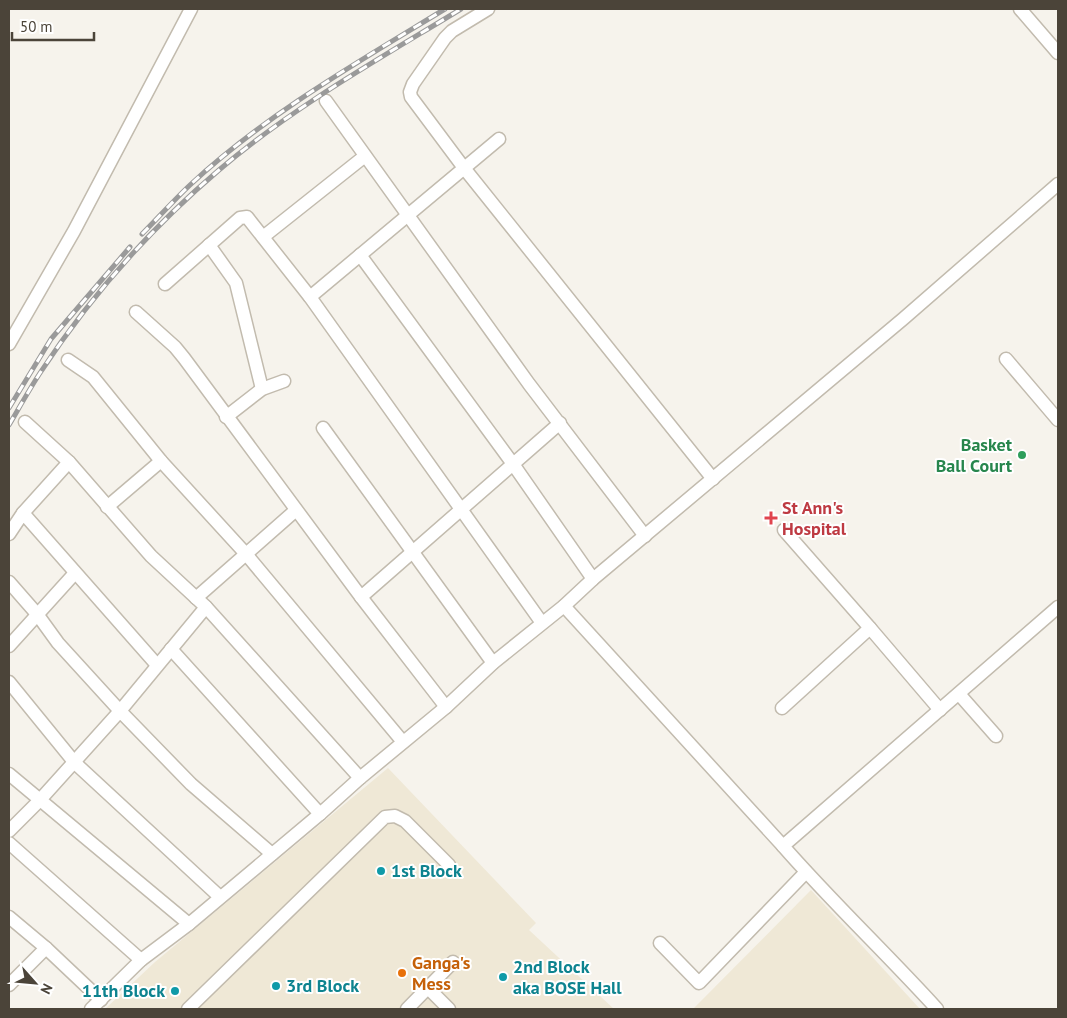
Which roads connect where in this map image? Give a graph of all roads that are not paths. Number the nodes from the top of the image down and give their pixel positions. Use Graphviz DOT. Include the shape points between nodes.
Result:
graph roads {
  1 [pos="192,9"];
  2 [pos="488,9"];
  3 [pos="1020,9"];
  4 [pos="1058,52"];
  5 [pos="326,101"];
  6 [pos="499,139"];
  7 [pos="365,156"];
  8 [pos="464,168"];
  9 [pos="1058,184"];
  10 [pos="408,215"];
  11 [pos="263,237"];
  12 [pos="209,244"];
  13 [pos="360,255"];
  14 [pos="165,284"];
  15 [pos="310,297"];
  16 [pos="136,312"];
  17 [pos="9,344"];
  18 [pos="1006,359"];
  19 [pos="68,360"];
  20 [pos="284,381"];
  21 [pos="262,389"];
  22 [pos="226,417"];
  23 [pos="1058,420"];
  24 [pos="25,422"];
  25 [pos="560,423"];
  26 [pos="323,428"];
  27 [pos="161,461"];
  28 [pos="69,462"];
  29 [pos="513,464"];
  30 [pos="714,479"];
  31 [pos="107,507"];
  32 [pos="296,510"];
  33 [pos="460,510"];
  34 [pos="22,513"];
  35 [pos="784,530"];
  36 [pos="9,534"];
  37 [pos="645,536"];
  38 [pos="412,552"];
  39 [pos="246,554"];
  40 [pos="75,573"];
  41 [pos="593,579"];
  42 [pos="9,582"];
  43 [pos="361,597"];
  44 [pos="196,598"];
  45 [pos="564,606"];
  46 [pos="206,607"];
  47 [pos="1058,608"];
  48 [pos="36,614"];
  49 [pos="542,623"];
  50 [pos="870,628"];
  51 [pos="9,646"];
  52 [pos="171,649"];
  53 [pos="493,664"];
  54 [pos="157,665"];
  55 [pos="9,682"];
  56 [pos="959,694"];
  57 [pos="446,706"];
  58 [pos="782,708"];
  59 [pos="940,710"];
  60 [pos="120,711"];
  61 [pos="996,736"];
  62 [pos="403,742"];
  63 [pos="75,763"];
  64 [pos="9,774"];
  65 [pos="360,778"];
  66 [pos="40,801"];
  67 [pos="320,814"];
  68 [pos="9,831"];
  69 [pos="9,843"];
  70 [pos="783,846"];
  71 [pos="272,854"];
  72 [pos="449,865"];
  73 [pos="806,872"];
  74 [pos="220,897"];
  75 [pos="9,917"];
  76 [pos="188,924"];
  77 [pos="660,942"];
  78 [pos="46,948"];
  79 [pos="141,960"];
  80 [pos="453,962"];
  81 [pos="9,985"];
  82 [pos="428,988"];
  83 [pos="102,1000"];
  84 [pos="91,1009"];
  85 [pos="188,1009"];
  86 [pos="407,1009"];
  87 [pos="449,1009"];
  88 [pos="937,1009"];
  1 -- 17 [label="street" via="74,231"];
  2 -- 8 [label="street" via="445,38 410,92"];
  3 -- 4 [label="street"];
  5 -- 7 [label="street"];
  6 -- 8 [label="street"];
  7 -- 10 [label="street"];
  7 -- 11 [label="street"];
  8 -- 10 [label="street"];
  8 -- 30 [label="street"];
  9 -- 30 [label="street"];
  10 -- 13 [label="street"];
  10 -- 25 [label="street"];
  11 -- 12 [label="street" via="244,217"];
  11 -- 15 [label="street"];
  12 -- 14 [label="street"];
  12 -- 21 [label="street" via="236,283"];
  13 -- 15 [label="street"];
  13 -- 29 [label="street"];
  15 -- 33 [label="street"];
  16 -- 22 [label="street" via="175,347"];
  18 -- 23 [label="street"];
  19 -- 27 [label="street" via="93,377"];
  20 -- 21 [label="street"];
  21 -- 22 [label="street"];
  22 -- 32 [label="street"];
  24 -- 28 [label="street"];
  25 -- 29 [label="street"];
  25 -- 37 [label="street"];
  26 -- 38 [label="street"];
  27 -- 31 [label="street"];
  27 -- 39 [label="street"];
  28 -- 31 [label="street"];
  28 -- 34 [label="street"];
  29 -- 33 [label="street"];
  29 -- 41 [label="street"];
  30 -- 37 [label="street"];
  31 -- 44 [label="street" via="151,556"];
  32 -- 39 [label="street"];
  32 -- 43 [label="street"];
  33 -- 38 [label="street"];
  33 -- 49 [label="street"];
  34 -- 36 [label="street"];
  34 -- 40 [label="street"];
  35 -- 50 [label="street"];
  37 -- 41 [label="street"];
  38 -- 43 [label="street"];
  38 -- 53 [label="street"];
  39 -- 44 [label="street"];
  39 -- 62 [label="street"];
  40 -- 48 [label="street"];
  40 -- 54 [label="street"];
  41 -- 45 [label="street"];
  42 -- 48 [label="street"];
  43 -- 57 [label="street"];
  44 -- 46 [label="street"];
  45 -- 49 [label="street"];
  45 -- 70 [label="street"];
  46 -- 52 [label="street"];
  46 -- 65 [label="street"];
  47 -- 56 [label="street"];
  48 -- 51 [label="street"];
  48 -- 60 [label="street"];
  49 -- 53 [label="street"];
  50 -- 58 [label="street"];
  50 -- 59 [label="street"];
  52 -- 54 [label="street"];
  52 -- 67 [label="street"];
  53 -- 57 [label="street"];
  54 -- 60 [label="street"];
  55 -- 63 [label="street"];
  56 -- 59 [label="street"];
  56 -- 61 [label="street"];
  57 -- 62 [label="street"];
  59 -- 70 [label="street"];
  60 -- 63 [label="street"];
  60 -- 71 [label="street" via="190,784"];
  62 -- 65 [label="street"];
  63 -- 66 [label="street"];
  63 -- 74 [label="street"];
  64 -- 66 [label="street"];
  65 -- 67 [label="street"];
  66 -- 68 [label="street"];
  66 -- 76 [label="street"];
  67 -- 71 [label="street"];
  69 -- 79 [label="street"];
  70 -- 73 [label="street"];
  71 -- 74 [label="street"];
  72 -- 85 [label="street" via="405,821 395,816 385,817"];
  73 -- 77 [label="street" via="699,983"];
  73 -- 88 [label="street"];
  74 -- 76 [label="street"];
  75 -- 78 [label="street"];
  76 -- 79 [label="street"];
  78 -- 81 [label="street"];
  78 -- 83 [label="street"];
  79 -- 83 [label="street"];
  80 -- 82 [label="street"];
  82 -- 86 [label="street"];
  82 -- 87 [label="street"];
  83 -- 84 [label="street"];
}
